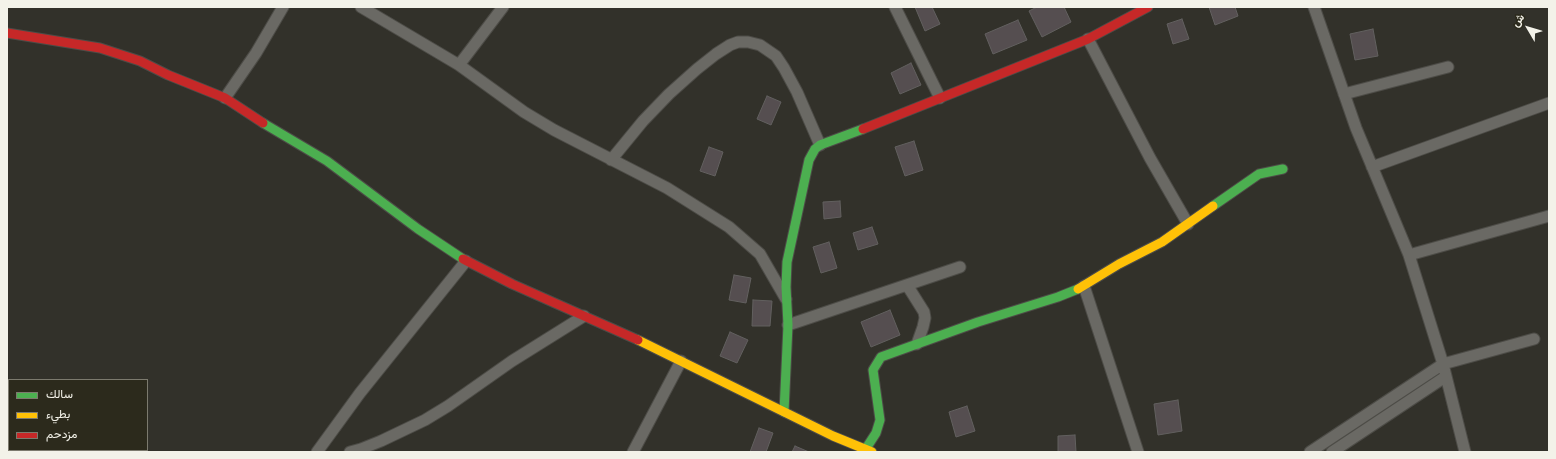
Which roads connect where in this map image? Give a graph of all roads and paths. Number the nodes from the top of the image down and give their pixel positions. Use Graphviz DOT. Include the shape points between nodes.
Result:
graph roads {
  1 [pos="283,7"];
  2 [pos="361,7"];
  3 [pos="503,7"];
  4 [pos="895,7"];
  5 [pos="1314,7"];
  6 [pos="1146,8"];
  7 [pos="7,33"];
  8 [pos="1088,40"];
  9 [pos="459,65"];
  10 [pos="1448,67"];
  11 [pos="1344,94"];
  12 [pos="225,98"];
  13 [pos="940,98"];
  14 [pos="1549,103"];
  15 [pos="820,145"];
  16 [pos="611,160"];
  17 [pos="1372,168"];
  18 [pos="1283,169"];
  19 [pos="1549,216"];
  20 [pos="1188,224"];
  21 [pos="1409,255"];
  22 [pos="466,261"];
  23 [pos="960,267"];
  24 [pos="907,285"];
  25 [pos="1084,286"];
  26 [pos="787,300"];
  27 [pos="584,316"];
  28 [pos="788,325"];
  29 [pos="1534,339"];
  30 [pos="916,344"];
  31 [pos="681,361"];
  32 [pos="1443,364"];
  33 [pos="1445,377"];
  34 [pos="784,412"];
  35 [pos="1361,425"];
  36 [pos="869,451"];
  37 [pos="317,452"];
  38 [pos="350,452"];
  39 [pos="633,452"];
  40 [pos="1138,452"];
  41 [pos="1310,452"];
  42 [pos="1332,452"];
  43 [pos="1465,452"];
  1 -- 12 [label="street"];
  2 -- 9 [label="street"];
  3 -- 9 [label="street"];
  4 -- 13 [label="street"];
  5 -- 11 [label="street"];
  6 -- 8 [label="street"];
  7 -- 12 [label="street" via="122,54"];
  8 -- 13 [label="street"];
  8 -- 20 [label="street"];
  9 -- 16 [label="street" via="524,112"];
  10 -- 11 [label="street"];
  11 -- 17 [label="street"];
  12 -- 22 [label="street" via="326,161"];
  13 -- 15 [label="street"];
  14 -- 17 [label="street"];
  15 -- 16 [label="street" via="797,92 776,56 760,45 738,42 730,44 697,68 669,94"];
  15 -- 26 [label="street" via="809,160 798,204 787,262"];
  16 -- 26 [label="street" via="667,188 729,227 760,254"];
  17 -- 21 [label="street"];
  18 -- 20 [label="street" via="1259,174"];
  19 -- 21 [label="street"];
  20 -- 25 [label="street" via="1162,242 1118,264"];
  21 -- 32 [label="street"];
  22 -- 27 [label="street"];
  22 -- 37 [label="street" via="360,393"];
  23 -- 24 [label="street"];
  24 -- 28 [label="street"];
  24 -- 30 [label="street" via="921,305 925,318"];
  25 -- 30 [label="street"];
  25 -- 40 [label="street"];
  26 -- 28 [label="street"];
  27 -- 31 [label="street"];
  27 -- 38 [label="street" via="425,420 381,441"];
  28 -- 34 [label="street"];
  29 -- 32 [label="street"];
  30 -- 36 [label="street" via="881,357 873,370 880,420"];
  31 -- 34 [label="street"];
  31 -- 39 [label="street"];
  32 -- 33 [label="street"];
  32 -- 35 [label="street"];
  33 -- 35 [label="street"];
  33 -- 43 [label="street"];
  34 -- 36 [label="street"];
  35 -- 41 [label="street"];
  35 -- 42 [label="street"];
}
